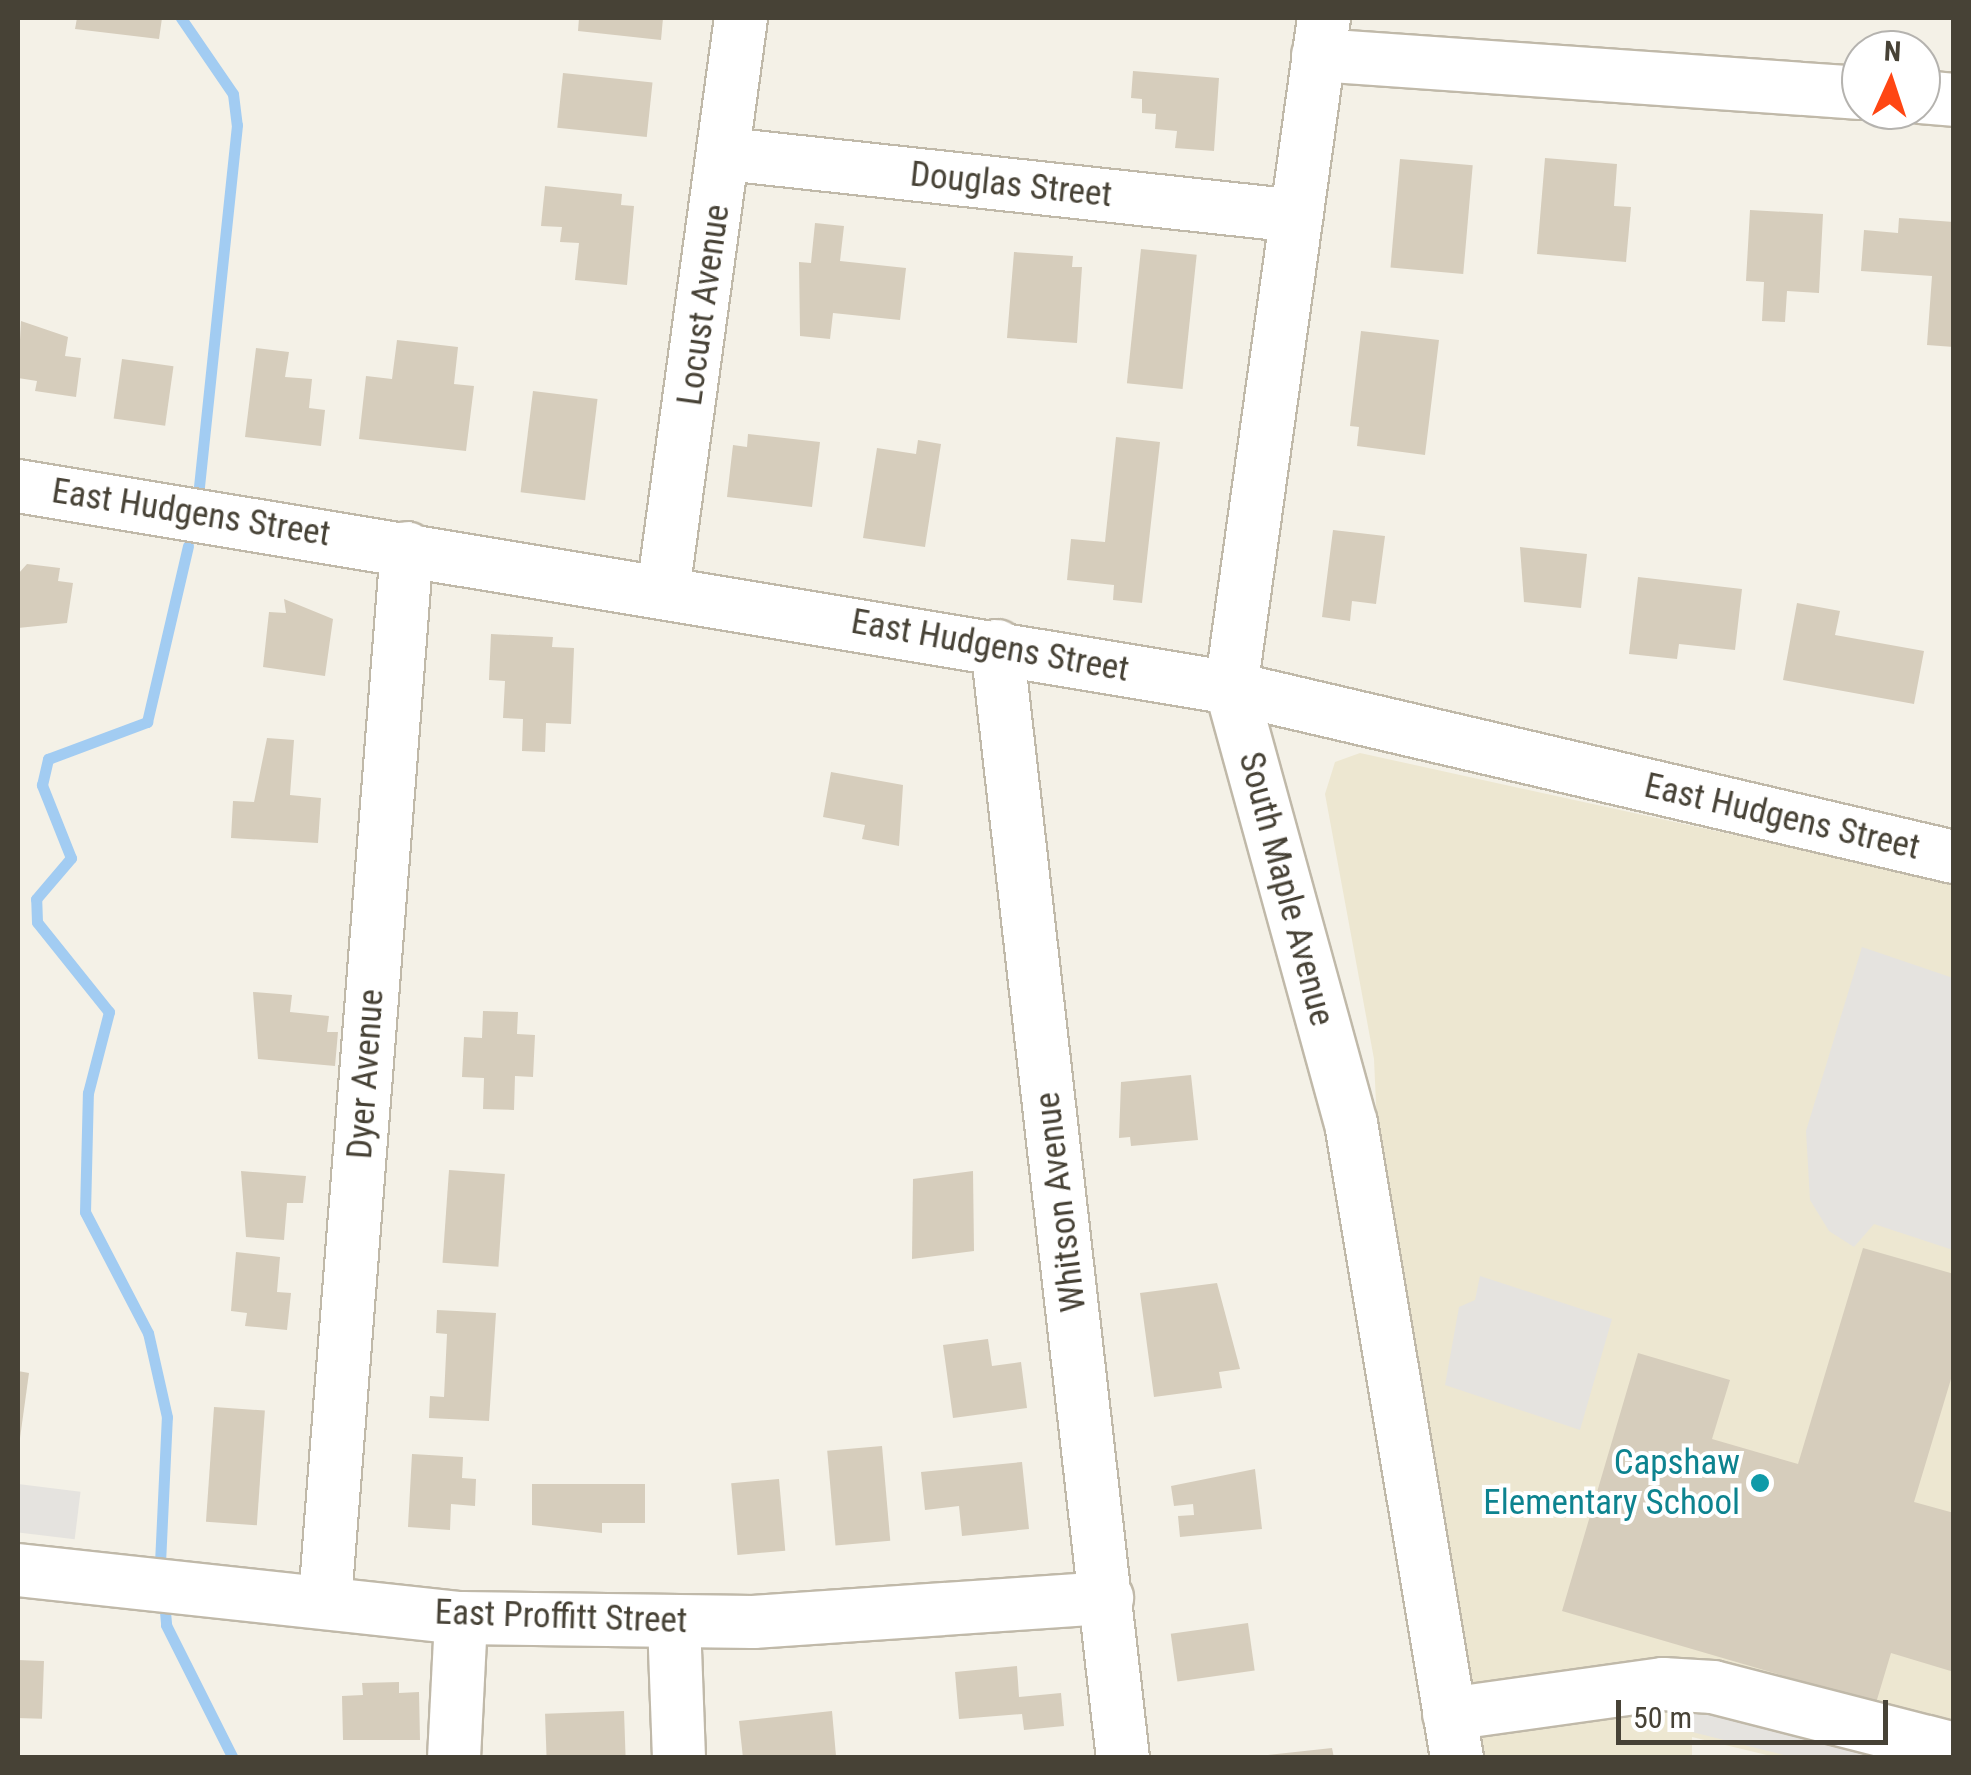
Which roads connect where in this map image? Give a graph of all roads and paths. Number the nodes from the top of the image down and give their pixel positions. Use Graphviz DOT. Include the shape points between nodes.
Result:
graph roads {
  1 [pos="741,18"];
  2 [pos="1321,36"];
  3 [pos="1841,91"];
  4 [pos="726,154"];
  5 [pos="1297,216"];
  6 [pos="18,486"];
  7 [pos="407,548"];
  8 [pos="663,591"];
  9 [pos="997,646"];
  10 [pos="1231,688"];
  11 [pos="1954,856"];
  12 [pos="18,1570"];
  13 [pos="1107,1598"];
  14 [pos="325,1600"];
  15 [pos="461,1618"];
  16 [pos="674,1622"];
  17 [pos="1453,1736"];
  18 [pos="1954,1750"];
  19 [pos="454,1758"];
  20 [pos="680,1758"];
  21 [pos="1123,1758"];
  1 -- 4 [label="street, Locust Avenue"];
  2 -- 3 [label="street"];
  2 -- 5 [label="street, South Maple Avenue"];
  4 -- 5 [label="street, Douglas Street"];
  4 -- 8 [label="street, Locust Avenue"];
  5 -- 10 [label="street, South Maple Avenue"];
  6 -- 7 [label="street, East Hudgens Street"];
  7 -- 8 [label="street, East Hudgens Street"];
  7 -- 14 [label="street, Dyer Avenue"];
  8 -- 9 [label="street, East Hudgens Street"];
  9 -- 10 [label="street, East Hudgens Street"];
  9 -- 13 [label="street, Whitson Avenue"];
  10 -- 11 [label="street, East Hudgens Street"];
  10 -- 17 [label="street, South Maple Avenue" via="1351,1123"];
  12 -- 14 [label="street, East Proffitt Street"];
  13 -- 16 [label="street, East Proffitt Street"];
  13 -- 21 [label="street, Whitson Avenue"];
  14 -- 15 [label="street, East Proffitt Street"];
  15 -- 16 [label="street, East Proffitt Street"];
  15 -- 19 [label="street"];
  16 -- 20 [label="street"];
  17 -- 18 [label="street" via="1663,1684 1712,1687"];
}
